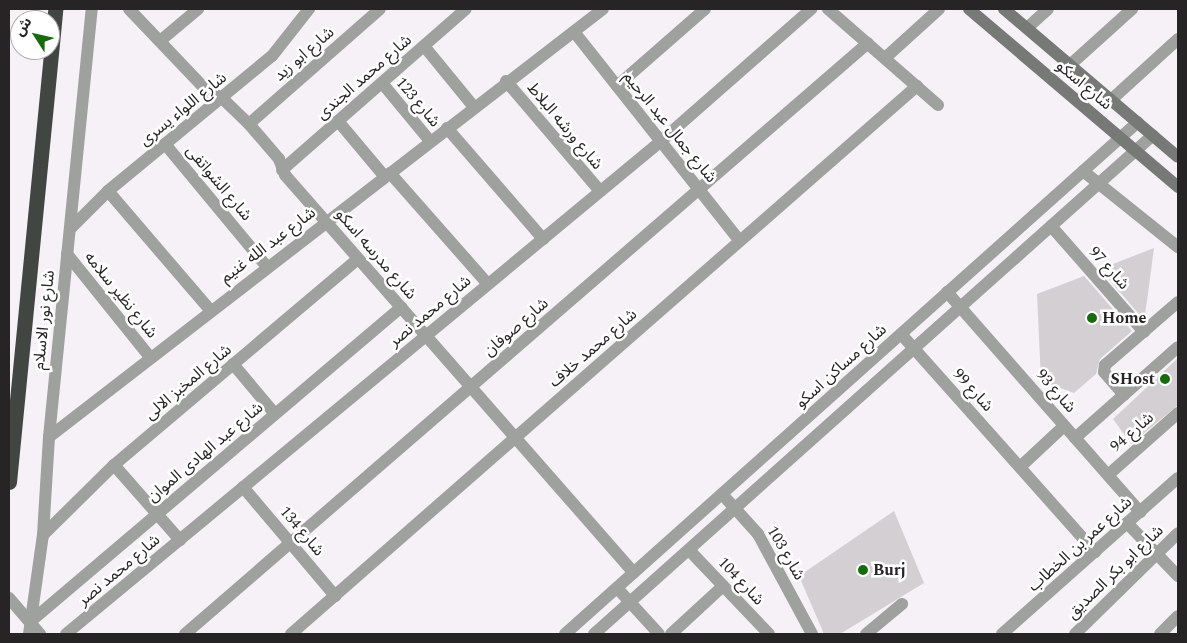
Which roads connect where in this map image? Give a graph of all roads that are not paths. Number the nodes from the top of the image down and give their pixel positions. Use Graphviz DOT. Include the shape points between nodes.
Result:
graph roads {
  1 [pos="55,9"];
  2 [pos="92,9"];
  3 [pos="129,9"];
  4 [pos="198,9"];
  5 [pos="308,9"];
  6 [pos="380,9"];
  7 [pos="466,9"];
  8 [pos="603,9"];
  9 [pos="705,9"];
  10 [pos="811,9"];
  11 [pos="828,9"];
  12 [pos="939,9"];
  13 [pos="968,9"];
  14 [pos="1004,9"];
  15 [pos="1048,9"];
  16 [pos="1132,9"];
  17 [pos="1026,28"];
  18 [pos="575,33"];
  19 [pos="1178,39"];
  20 [pos="160,41"];
  21 [pos="868,43"];
  22 [pos="424,46"];
  23 [pos="885,58"];
  24 [pos="1070,64"];
  25 [pos="506,81"];
  26 [pos="382,83"];
  27 [pos="617,86"];
  28 [pos="917,86"];
  29 [pos="222,98"];
  30 [pos="1111,100"];
  31 [pos="938,105"];
  32 [pos="474,107"];
  33 [pos="338,121"];
  34 [pos="1138,122"];
  35 [pos="249,124"];
  36 [pos="447,128"];
  37 [pos="1153,135"];
  38 [pos="1120,137"];
  39 [pos="430,141"];
  40 [pos="661,141"];
  41 [pos="165,144"];
  42 [pos="1135,150"];
  43 [pos="1178,157"];
  44 [pos="282,170"];
  45 [pos="1083,171"];
  46 [pos="387,175"];
  47 [pos="1099,184"];
  48 [pos="1178,187"];
  49 [pos="700,190"];
  50 [pos="108,191"];
  51 [pos="600,191"];
  52 [pos="326,222"];
  53 [pos="1050,226"];
  54 [pos="70,228"];
  55 [pos="543,239"];
  56 [pos="740,240"];
  57 [pos="1178,247"];
  58 [pos="67,254"];
  59 [pos="358,259"];
  60 [pos="267,266"];
  61 [pos="488,284"];
  62 [pos="947,292"];
  63 [pos="1178,302"];
  64 [pos="401,307"];
  65 [pos="960,307"];
  66 [pos="210,310"];
  67 [pos="1144,332"];
  68 [pos="901,334"];
  69 [pos="426,336"];
  70 [pos="1178,347"];
  71 [pos="914,348"];
  72 [pos="149,356"];
  73 [pos="233,364"];
  74 [pos="471,388"];
  75 [pos="1124,395"];
  76 [pos="1178,413"];
  77 [pos="274,414"];
  78 [pos="1064,426"];
  79 [pos="49,437"];
  80 [pos="515,438"];
  81 [pos="1075,438"];
  82 [pos="114,465"];
  83 [pos="1020,467"];
  84 [pos="1108,475"];
  85 [pos="1178,478"];
  86 [pos="9,482"];
  87 [pos="243,487"];
  88 [pos="722,494"];
  89 [pos="736,508"];
  90 [pos="1140,512"];
  91 [pos="158,514"];
  92 [pos="1127,523"];
  93 [pos="1178,533"];
  94 [pos="43,535"];
  95 [pos="180,540"];
  96 [pos="291,543"];
  97 [pos="689,550"];
  98 [pos="1095,552"];
  99 [pos="1157,554"];
  100 [pos="634,573"];
  101 [pos="1178,576"];
  102 [pos="723,586"];
  103 [pos="617,588"];
  104 [pos="335,596"];
  105 [pos="9,598"];
  106 [pos="630,602"];
  107 [pos="902,604"];
  108 [pos="1178,616"];
  109 [pos="29,628"];
  110 [pos="40,634"];
  111 [pos="66,634"];
  112 [pos="186,634"];
  113 [pos="291,634"];
  114 [pos="565,634"];
  115 [pos="594,634"];
  116 [pos="658,634"];
  117 [pos="671,634"];
  118 [pos="769,634"];
  119 [pos="812,634"];
  120 [pos="866,634"];
  121 [pos="1002,634"];
  122 [pos="1074,634"];
  123 [pos="1160,634"];
  1 -- 86 [label="highway"];
  2 -- 54 [label="street, شارع نور الاسلام"];
  3 -- 20 [label="street, شارع مدرسه اسكو"];
  4 -- 20 [label="street"];
  5 -- 29 [label="street, شارع اللواء يسرى" via="272,56"];
  6 -- 35 [label="street, شارع ابو زيد"];
  7 -- 22 [label="street, شارع محمد الجندى"];
  8 -- 18 [label="street, شارع عبد الله غنيم"];
  9 -- 27 [label="street"];
  10 -- 40 [label="street, شارع محمد نصر"];
  11 -- 21 [label="street"];
  12 -- 23 [label="street"];
  13 -- 38 [label="main road, شارع اسكو"];
  14 -- 17 [label="main road, شارع اسكو"];
  15 -- 17 [label="street"];
  16 -- 24 [label="street"];
  17 -- 24 [label="main road, شارع اسكو"];
  18 -- 25 [label="street, شارع عبد الله غنيم" via="556,42"];
  18 -- 27 [label="street, شارع جمال عبد الرحيم"];
  19 -- 30 [label="street"];
  20 -- 29 [label="street, شارع مدرسه اسكو" via="207,91"];
  21 -- 23 [label="street"];
  21 -- 49 [label="street, شارع صوفان"];
  22 -- 26 [label="street, شارع محمد الجندى"];
  22 -- 32 [label="street"];
  23 -- 28 [label="street"];
  24 -- 30 [label="main road, شارع اسكو"];
  25 -- 32 [label="street, شارع عبد الله غنيم"];
  25 -- 51 [label="street, شارع ورشه البلاط"];
  26 -- 33 [label="street, شارع محمد الجندى"];
  26 -- 39 [label="street, شارع 123"];
  27 -- 40 [label="street, شارع جمال عبد الرحيم"];
  28 -- 31 [label="street"];
  28 -- 56 [label="street, شارع محمد خلاف"];
  29 -- 35 [label="street, شارع مدرسه اسكو"];
  29 -- 41 [label="street, شارع اللواء يسرى"];
  30 -- 34 [label="main road, شارع اسكو"];
  32 -- 36 [label="street, شارع عبد الله غنيم"];
  33 -- 44 [label="street, شارع محمد الجندى"];
  33 -- 46 [label="street"];
  34 -- 37 [label="main road, شارع اسكو"];
  34 -- 38 [label="street, شارع مساكن اسكو"];
  35 -- 44 [label="street, شارع مدرسه اسكو" via="279,159"];
  36 -- 39 [label="street, شارع عبد الله غنيم"];
  36 -- 55 [label="street"];
  37 -- 42 [label="street"];
  37 -- 43 [label="main road, شارع اسكو"];
  38 -- 42 [label="main road, شارع اسكو"];
  38 -- 45 [label="street, شارع مساكن اسكو"];
  39 -- 46 [label="street, شارع عبد الله غنيم"];
  40 -- 49 [label="street, شارع جمال عبد الرحيم"];
  40 -- 51 [label="street, شارع محمد نصر"];
  41 -- 50 [label="street, شارع اللواء يسرى"];
  41 -- 60 [label="street, شارع الشواتفى"];
  42 -- 47 [label="street"];
  42 -- 48 [label="main road, شارع اسكو"];
  44 -- 52 [label="street, شارع مدرسه اسكو"];
  45 -- 47 [label="street"];
  45 -- 62 [label="street, شارع مساكن اسكو"];
  46 -- 52 [label="street, شارع عبد الله غنيم"];
  46 -- 61 [label="street"];
  47 -- 53 [label="street"];
  47 -- 57 [label="street"];
  49 -- 56 [label="street, شارع جمال عبد الرحيم"];
  49 -- 74 [label="street, شارع صوفان"];
  50 -- 54 [label="street, شارع اللواء يسرى"];
  50 -- 66 [label="street"];
  51 -- 55 [label="street, شارع محمد نصر"];
  52 -- 59 [label="street, شارع مدرسه اسكو"];
  52 -- 60 [label="street, شارع عبد الله غنيم"];
  53 -- 65 [label="street"];
  53 -- 67 [label="street, شارع 97"];
  54 -- 58 [label="street, شارع نور الاسلام"];
  55 -- 61 [label="street, شارع محمد نصر"];
  56 -- 80 [label="street, شارع محمد خلاف"];
  58 -- 72 [label="street, شارع نظير سلامه"];
  58 -- 79 [label="street, شارع نور الاسلام"];
  59 -- 64 [label="street, شارع مدرسه اسكو"];
  59 -- 73 [label="street, شارع المخبز الالى"];
  60 -- 66 [label="street, شارع عبد الله غنيم"];
  61 -- 69 [label="street, شارع محمد نصر"];
  62 -- 65 [label="street, شارع 93"];
  62 -- 68 [label="street, شارع مساكن اسكو"];
  63 -- 67 [label="street"];
  64 -- 69 [label="street, شارع مدرسه اسكو"];
  64 -- 77 [label="street, شارع عبد الهادى الموان"];
  65 -- 71 [label="street"];
  65 -- 78 [label="street, شارع 93"];
  66 -- 72 [label="street, شارع عبد الله غنيم"];
  67 -- 75 [label="street" via="1104,367"];
  68 -- 71 [label="street, شارع 99"];
  68 -- 88 [label="street, شارع مساكن اسكو"];
  69 -- 74 [label="street, شارع مدرسه اسكو"];
  69 -- 87 [label="street, شارع محمد نصر"];
  70 -- 75 [label="street"];
  71 -- 83 [label="street, شارع 99"];
  71 -- 89 [label="street"];
  72 -- 79 [label="street, شارع عبد الله غنيم"];
  73 -- 77 [label="street"];
  73 -- 82 [label="street, شارع المخبز الالى"];
  74 -- 80 [label="street, شارع مدرسه اسكو"];
  74 -- 96 [label="street, شارع صوفان"];
  75 -- 81 [label="street"];
  76 -- 84 [label="street, شارع 94"];
  77 -- 91 [label="street, شارع عبد الهادى الموان"];
  78 -- 81 [label="street, شارع 93"];
  78 -- 83 [label="street"];
  79 -- 94 [label="street, شارع نور الاسلام"];
  80 -- 100 [label="street, شارع مدرسه اسكو"];
  80 -- 104 [label="street, شارع محمد خلاف"];
  81 -- 84 [label="street, شارع 93"];
  82 -- 91 [label="street"];
  82 -- 94 [label="street, شارع المخبز الالى"];
  83 -- 98 [label="street, شارع 99"];
  84 -- 90 [label="street, شارع 93"];
  85 -- 90 [label="street, شارع عمر بن الخطاب"];
  87 -- 95 [label="street, شارع محمد نصر"];
  87 -- 96 [label="street, شارع 134"];
  88 -- 89 [label="street, شارع 103"];
  88 -- 100 [label="street, شارع مساكن اسكو"];
  89 -- 97 [label="street"];
  89 -- 119 [label="street, شارع 103" via="771,555"];
  90 -- 92 [label="street, شارع عمر بن الخطاب"];
  91 -- 95 [label="street"];
  91 -- 109 [label="street, شارع عبد الهادى الموان"];
  92 -- 98 [label="street, شارع عمر بن الخطاب"];
  92 -- 99 [label="street"];
  93 -- 99 [label="street, شارع ابو بكر الصديق"];
  94 -- 109 [label="street, شارع نور الاسلام"];
  95 -- 111 [label="street, شارع محمد نصر"];
  96 -- 104 [label="street, شارع 134"];
  96 -- 112 [label="street, شارع صوفان"];
  97 -- 102 [label="street, شارع 104"];
  97 -- 106 [label="street"];
  98 -- 121 [label="street, شارع عمر بن الخطاب"];
  99 -- 101 [label="street"];
  99 -- 122 [label="street, شارع ابو بكر الصديق"];
  100 -- 103 [label="street, شارع مساكن اسكو"];
  102 -- 117 [label="street"];
  102 -- 118 [label="street, شارع 104"];
  103 -- 106 [label="street"];
  103 -- 114 [label="street, شارع مساكن اسكو"];
  104 -- 113 [label="street, شارع محمد خلاف"];
  105 -- 109 [label="street"];
  106 -- 115 [label="street"];
  106 -- 116 [label="street"];
  107 -- 120 [label="street"];
  108 -- 123 [label="street"];
  109 -- 110 [label="street"];
}
